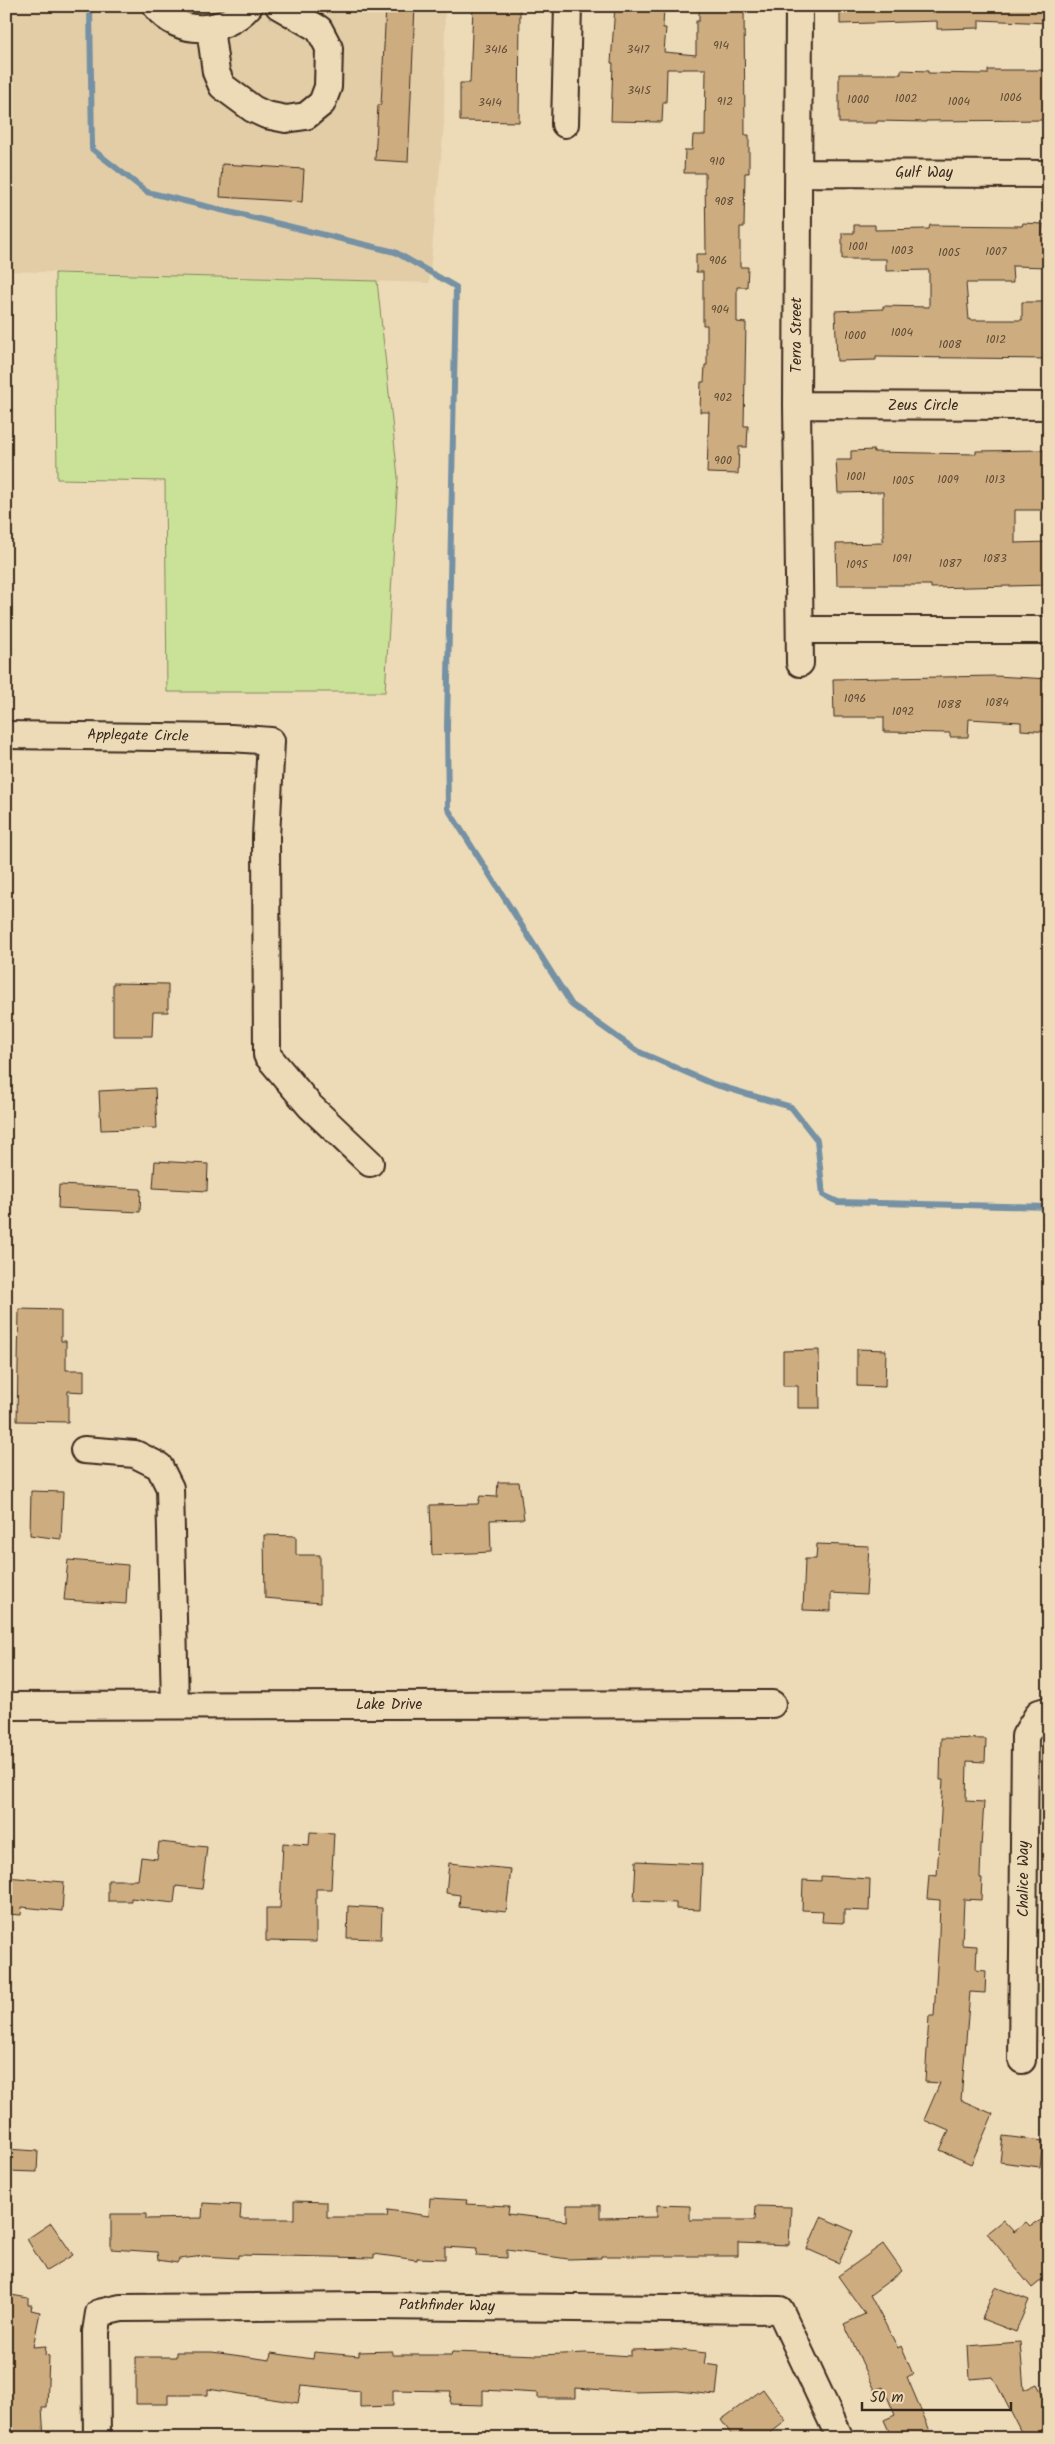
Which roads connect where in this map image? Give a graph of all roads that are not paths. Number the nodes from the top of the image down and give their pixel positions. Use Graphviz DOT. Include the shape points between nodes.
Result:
graph roads {
  1 [pos="156,6"];
  2 [pos="249,6"];
  3 [pos="279,6"];
  4 [pos="568,6"];
  5 [pos="799,6"];
  6 [pos="210,28"];
  7 [pos="565,124"];
  8 [pos="799,173"];
  9 [pos="1049,174"];
  10 [pos="797,405"];
  11 [pos="1049,406"];
  12 [pos="802,630"];
  13 [pos="1049,630"];
  14 [pos="800,663"];
  15 [pos="6,735"];
  16 [pos="370,1163"];
  17 [pos="84,1450"];
  18 [pos="772,1704"];
  19 [pos="6,1706"];
  20 [pos="175,1706"];
  21 [pos="1049,1710"];
  22 [pos="1022,2060"];
  23 [pos="97,2438"];
  24 [pos="840,2438"];
  1 -- 6 [label="street" via="164,17 182,27"];
  2 -- 6 [label="street" via="229,22"];
  3 -- 6 [label="street" via="319,29 329,48 328,87 322,102 306,116 286,119 266,115 222,86 216,72"];
  4 -- 7 [label="street"];
  5 -- 8 [label="street, Terra Street"];
  8 -- 9 [label="street, Gulf Way"];
  8 -- 10 [label="street, Terra Street"];
  10 -- 11 [label="street, Zeus Circle"];
  10 -- 12 [label="street, Terra Street"];
  12 -- 13 [label="street"];
  12 -- 14 [label="street, Terra Street"];
  15 -- 16 [label="street, Applegate Circle" via="231,738 270,742 266,846 267,1055 310,1106"];
  17 -- 20 [label="street" via="135,1454 158,1466 170,1488"];
  18 -- 20 [label="street, Lake Drive"];
  19 -- 20 [label="street, Lake Drive"];
  21 -- 22 [label="street, Chalice Way" via="1039,1713 1025,1736"];
  23 -- 24 [label="street, Pathfinder Way" via="96,2332 99,2313 121,2308 374,2306 780,2310"];
}
